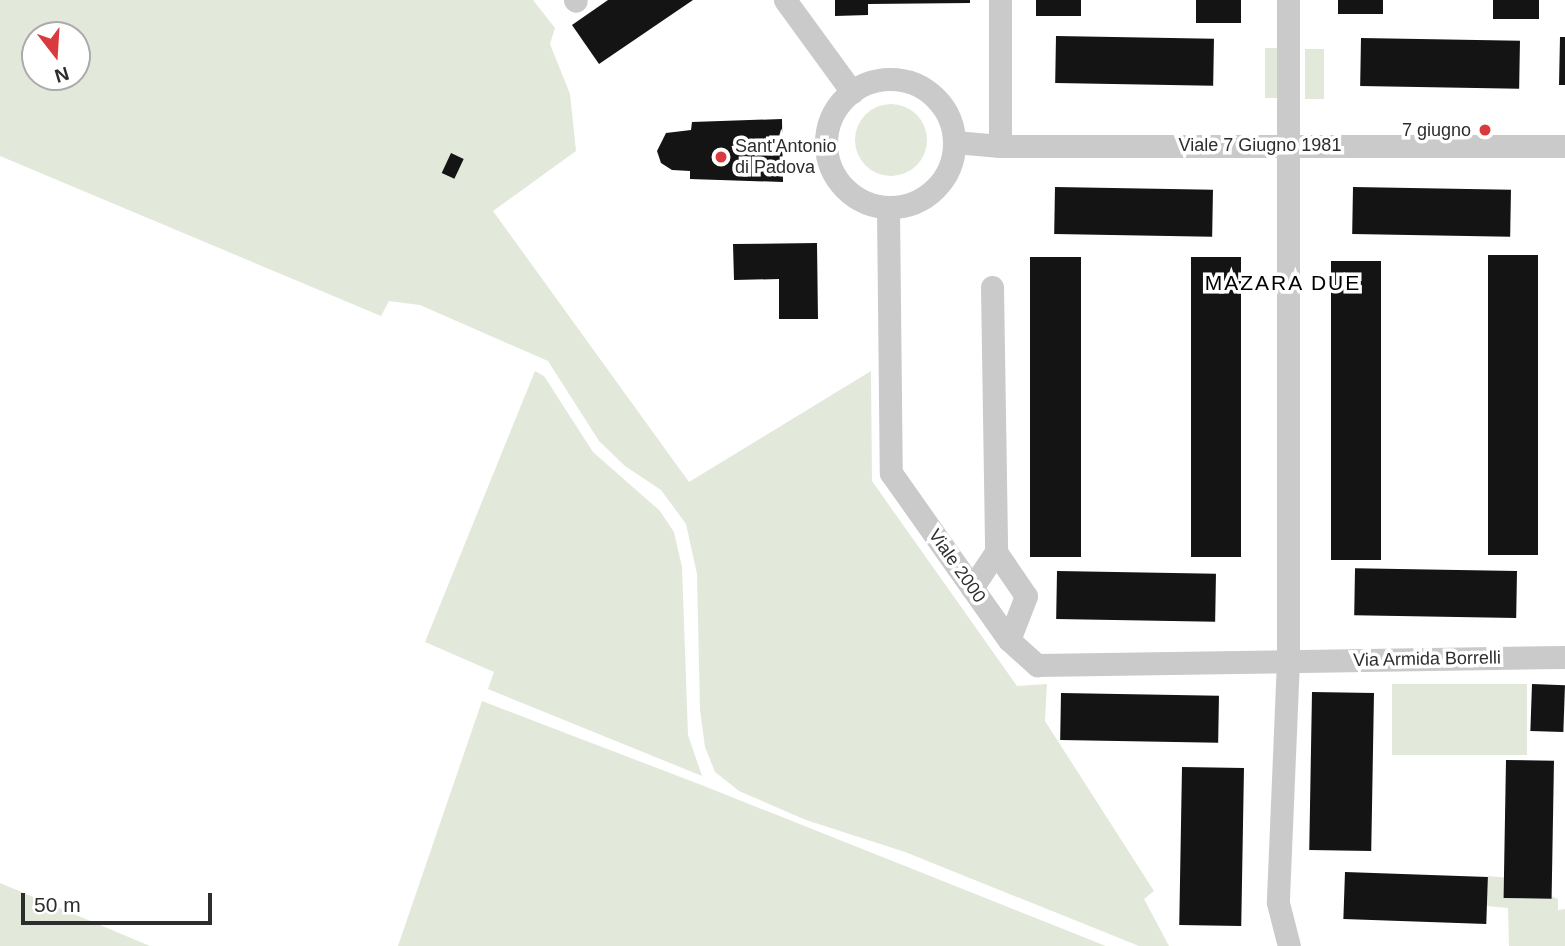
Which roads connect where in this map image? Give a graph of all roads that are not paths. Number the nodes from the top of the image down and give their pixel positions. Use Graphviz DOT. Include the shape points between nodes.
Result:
graph roads {
  1 [pos="785,0"];
  2 [pos="1000,0"];
  3 [pos="1288,0"];
  4 [pos="852,92"];
  5 [pos="955,142"];
  6 [pos="1290,145"];
  7 [pos="1000,146"];
  8 [pos="1565,146"];
  9 [pos="888,208"];
  10 [pos="992,287"];
  11 [pos="996,552"];
  12 [pos="972,588"];
  13 [pos="1010,640"];
  14 [pos="1565,657"];
  15 [pos="1288,660"];
  16 [pos="1289,946"];
  1 -- 4 [label="street"];
  2 -- 7 [label="street"];
  3 -- 6 [label="street"];
  4 -- 5 [label="street" via="872,82 895,79 924,89 946,110"];
  4 -- 9 [label="street" via="830,120 826,156 843,188 858,200"];
  5 -- 7 [label="street, Viale 7 Giugno 1981"];
  5 -- 9 [label="street" via="952,162 934,191 904,207"];
  6 -- 7 [label="street, Viale 7 Giugno 1981"];
  6 -- 8 [label="street, Viale 7 Giugno 1981"];
  6 -- 15 [label="street"];
  9 -- 12 [label="street, Viale 2000" via="891,473"];
  10 -- 11 [label="street"];
  11 -- 12 [label="street"];
  11 -- 13 [label="street" via="1026,596"];
  12 -- 13 [label="street, Viale 2000"];
  13 -- 15 [label="street, Viale 2000" via="1037,665"];
  14 -- 15 [label="street, Via Armida Borrelli"];
  15 -- 16 [label="street" via="1278,903"];
}
